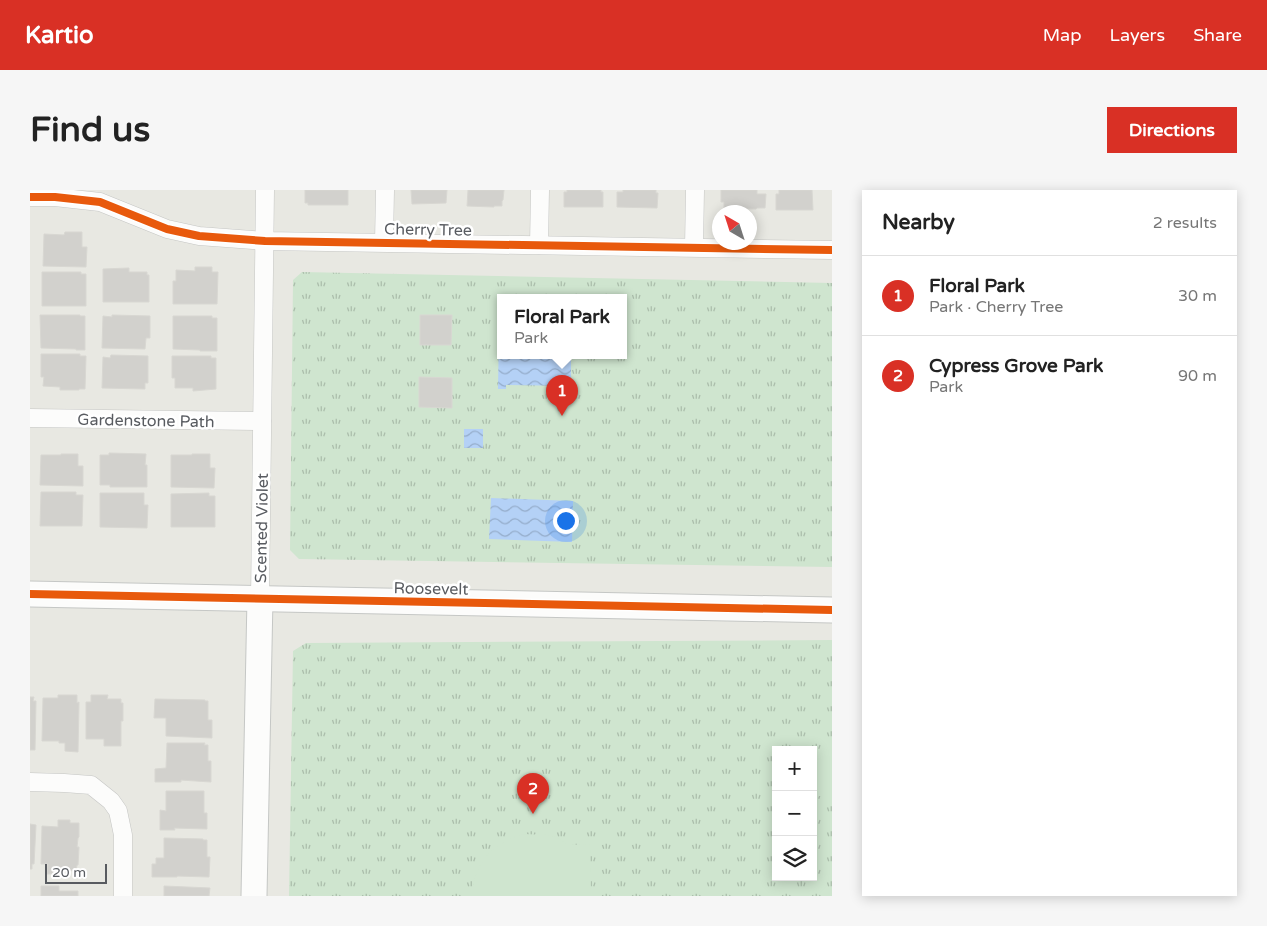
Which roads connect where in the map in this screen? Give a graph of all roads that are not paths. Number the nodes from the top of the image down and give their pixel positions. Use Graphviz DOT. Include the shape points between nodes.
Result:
graph roads {
  1 [pos="266,190"];
  2 [pos="385,190"];
  3 [pos="540,190"];
  4 [pos="695,190"];
  5 [pos="30,197"];
  6 [pos="265,241"];
  7 [pos="384,242"];
  8 [pos="539,245"];
  9 [pos="694,247"];
  10 [pos="832,250"];
  11 [pos="30,418"];
  12 [pos="262,421"];
  13 [pos="30,594"];
  14 [pos="260,598"];
  15 [pos="832,610"];
  16 [pos="30,782"];
  17 [pos="123,896"];
  18 [pos="254,896"];
  1 -- 6 [label="street, Scented Violet"];
  2 -- 7 [label="street"];
  3 -- 8 [label="street"];
  4 -- 9 [label="street"];
  5 -- 6 [label="street, Cherry Tree" via="100,202 167,229 199,236"];
  6 -- 7 [label="street, Cherry Tree"];
  6 -- 12 [label="street, Scented Violet"];
  7 -- 8 [label="street, Cherry Tree"];
  8 -- 9 [label="street, Cherry Tree"];
  9 -- 10 [label="street, Cherry Tree"];
  11 -- 12 [label="street, Gardenstone Path"];
  12 -- 14 [label="street, Scented Violet"];
  13 -- 14 [label="street, Roosevelt"];
  14 -- 15 [label="street, Roosevelt"];
  14 -- 18 [label="street, Scented Violet"];
  16 -- 17 [label="street" via="91,785 111,801 118,811 123,835"];
}
